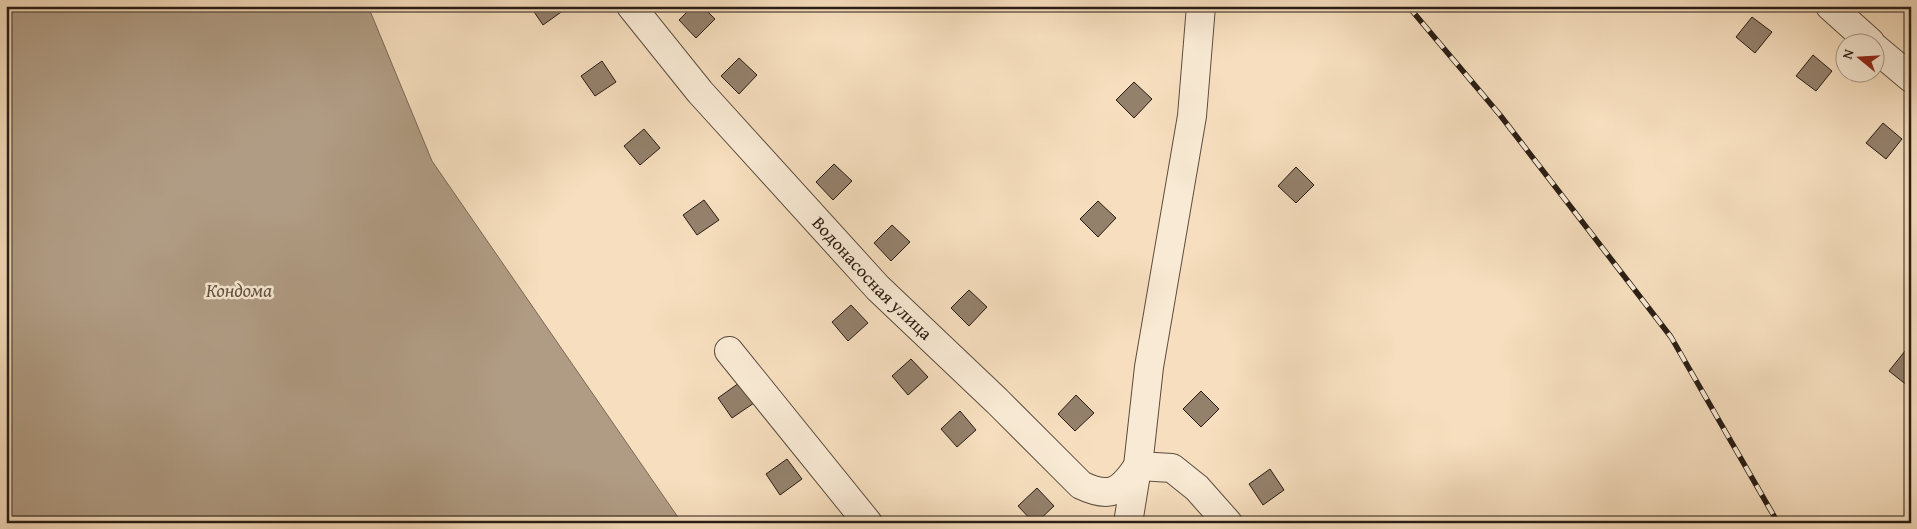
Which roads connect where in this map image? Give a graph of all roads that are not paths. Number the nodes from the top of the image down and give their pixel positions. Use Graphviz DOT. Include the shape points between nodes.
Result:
graph roads {
  1 [pos="631,6"];
  2 [pos="1201,6"];
  3 [pos="1830,6"];
  4 [pos="1859,32"];
  5 [pos="1884,55"];
  6 [pos="1911,78"];
  7 [pos="729,351"];
  8 [pos="1138,466"];
  9 [pos="868,523"];
  10 [pos="1128,523"];
  11 [pos="1228,523"];
  1 -- 8 [label="street, Водонасосная улица" via="700,92 878,288 1081,485 1094,491 1118,490"];
  2 -- 8 [label="street" via="1192,116 1149,367"];
  3 -- 4 [label="street"];
  5 -- 6 [label="street"];
  7 -- 9 [label="street"];
  8 -- 10 [label="street"];
  8 -- 11 [label="street" via="1172,468 1196,488"];
}
